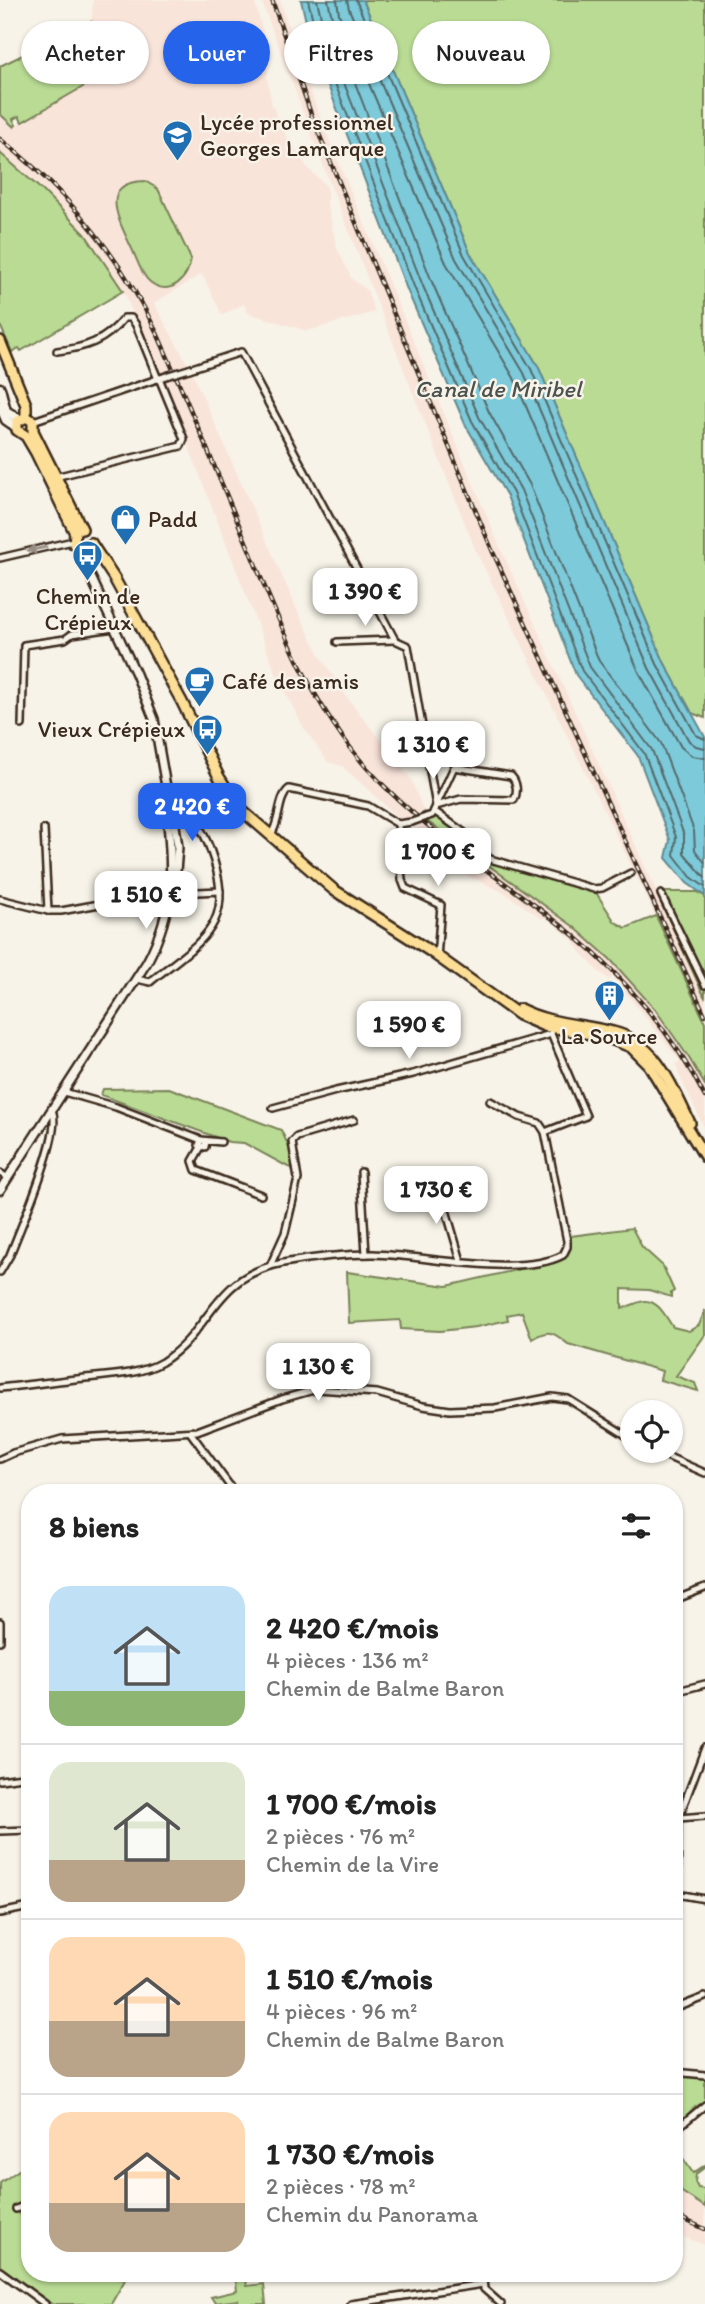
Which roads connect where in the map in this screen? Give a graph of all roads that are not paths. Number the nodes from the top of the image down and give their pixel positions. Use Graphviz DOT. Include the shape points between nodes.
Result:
graph roads {
  1 [pos="0,341"];
  2 [pos="57,351"];
  3 [pos="159,378"];
  4 [pos="0,388"];
  5 [pos="0,406"];
  6 [pos="25,425"];
  7 [pos="55,477"];
  8 [pos="80,540"];
  9 [pos="0,558"];
  10 [pos="114,628"];
  11 [pos="395,640"];
  12 [pos="337,642"];
  13 [pos="22,725"];
  14 [pos="224,786"];
  15 [pos="435,809"];
  16 [pos="398,824"];
  17 [pos="44,829"];
  18 [pos="270,836"];
  19 [pos="631,873"];
  20 [pos="171,891"];
  21 [pos="220,891"];
  22 [pos="662,894"];
  23 [pos="0,899"];
  24 [pos="48,911"];
  25 [pos="437,958"];
  26 [pos="137,979"];
  27 [pos="705,985"];
  28 [pos="552,1028"];
  29 [pos="64,1093"];
  30 [pos="490,1101"];
  31 [pos="273,1108"];
  32 [pos="52,1111"];
  33 [pos="354,1120"];
  34 [pos="545,1132"];
  35 [pos="221,1142"];
  36 [pos="203,1143"];
  37 [pos="705,1155"];
  38 [pos="361,1172"];
  39 [pos="0,1173"];
  40 [pos="8,1178"];
  41 [pos="438,1183"];
  42 [pos="0,1190"];
  43 [pos="261,1195"];
  44 [pos="366,1255"];
  45 [pos="461,1261"];
  46 [pos="270,1266"];
  47 [pos="0,1272"];
  48 [pos="0,1388"];
  49 [pos="190,1432"];
  50 [pos="620,1432"];
  51 [pos="0,1459"];
  52 [pos="682,1463"];
  53 [pos="705,1473"];
  54 [pos="228,1484"];
  55 [pos="705,1588"];
  56 [pos="683,1597"];
  57 [pos="0,1622"];
  58 [pos="0,1641"];
  59 [pos="705,1684"];
  60 [pos="683,1690"];
  61 [pos="705,1748"];
  62 [pos="21,1777"];
  63 [pos="0,1780"];
  64 [pos="683,1805"];
  65 [pos="705,1816"];
  66 [pos="683,1818"];
  67 [pos="21,1830"];
  68 [pos="0,1831"];
  69 [pos="683,1895"];
  70 [pos="705,1899"];
  71 [pos="21,1909"];
  72 [pos="0,1913"];
  73 [pos="705,1997"];
  74 [pos="683,2006"];
  75 [pos="683,2073"];
  76 [pos="705,2075"];
  77 [pos="705,2105"];
  78 [pos="683,2123"];
  79 [pos="21,2207"];
  80 [pos="16,2209"];
  81 [pos="0,2271"];
  82 [pos="483,2284"];
  83 [pos="45,2304"];
  84 [pos="351,2304"];
  85 [pos="501,2304"];
  1 -- 6 [label="main road" via="26,405"];
  2 -- 3 [label="street" via="100,341 124,318 131,318"];
  3 -- 6 [label="street"];
  3 -- 7 [label="street" via="184,439 181,446"];
  3 -- 11 [label="street, bridge" via="241,352"];
  4 -- 6 [label="main road" via="6,411"];
  5 -- 6 [label="main road" via="6,420"];
  6 -- 7 [label="main road"];
  6 -- 8 [label="main road"];
  7 -- 8 [label="main road"];
  8 -- 9 [label="street, one-way"];
  8 -- 10 [label="street" via="84,562"];
  8 -- 14 [label="main road" via="114,578"];
  10 -- 13 [label="street" via="24,645"];
  10 -- 20 [label="street" via="153,719 168,798"];
  11 -- 12 [label="street"];
  11 -- 15 [label="street" via="408,646"];
  14 -- 18 [label="main road" via="239,808"];
  14 -- 21 [label="street" via="194,797 191,804 211,850"];
  15 -- 15 [label="street" via="461,799 514,800 515,780 454,767"];
  15 -- 16 [label="street, bridge" via="426,817"];
  15 -- 19 [label="street" via="490,859 594,889"];
  16 -- 18 [label="street" via="368,806 289,789"];
  16 -- 25 [label="street" via="405,888 441,905"];
  17 -- 24 [label="street"];
  18 -- 25 [label="main road" via="334,890"];
  20 -- 21 [label="street"];
  20 -- 24 [label="street"];
  20 -- 26 [label="street" via="158,938"];
  21 -- 26 [label="street" via="218,917 205,935 150,982"];
  22 -- 27 [label="street"];
  23 -- 24 [label="street"];
  25 -- 28 [label="main road" via="519,1015"];
  26 -- 29 [label="street"];
  28 -- 31 [label="street" via="413,1074"];
  28 -- 34 [label="street" via="586,1116"];
  28 -- 37 [label="main road" via="612,1038 637,1052"];
  29 -- 32 [label="street"];
  29 -- 36 [label="street" via="116,1107"];
  30 -- 34 [label="street" via="539,1123"];
  32 -- 40 [label="street"];
  32 -- 47 [label="street" via="56,1121 51,1144"];
  33 -- 46 [label="street" via="292,1142 298,1180 285,1233"];
  34 -- 45 [label="street" via="566,1251 523,1266"];
  35 -- 36 [label="street"];
  36 -- 43 [label="street" via="192,1161 196,1170"];
  38 -- 44 [label="street"];
  39 -- 40 [label="street"];
  40 -- 42 [label="street"];
  41 -- 45 [label="street"];
  44 -- 45 [label="street"];
  44 -- 46 [label="street"];
  46 -- 48 [label="street" via="233,1285 181,1349 153,1367"];
  49 -- 50 [label="street" via="282,1398 322,1389 377,1393 450,1410 495,1408 558,1396"];
  49 -- 51 [label="street" via="62,1439"];
  49 -- 54 [label="street"];
  52 -- 53 [label="street"];
  55 -- 56 [label="street"];
  57 -- 58 [label="street"];
  59 -- 60 [label="street"];
  61 -- 64 [label="street"];
  62 -- 63 [label="street"];
  65 -- 66 [label="street"];
  67 -- 68 [label="street"];
  69 -- 70 [label="street"];
  71 -- 72 [label="street"];
  73 -- 74 [label="street"];
  75 -- 76 [label="street"];
  77 -- 78 [label="street"];
  79 -- 80 [label="street"];
  81 -- 83 [label="street"];
  82 -- 84 [label="street"];
  82 -- 85 [label="street"];
}
